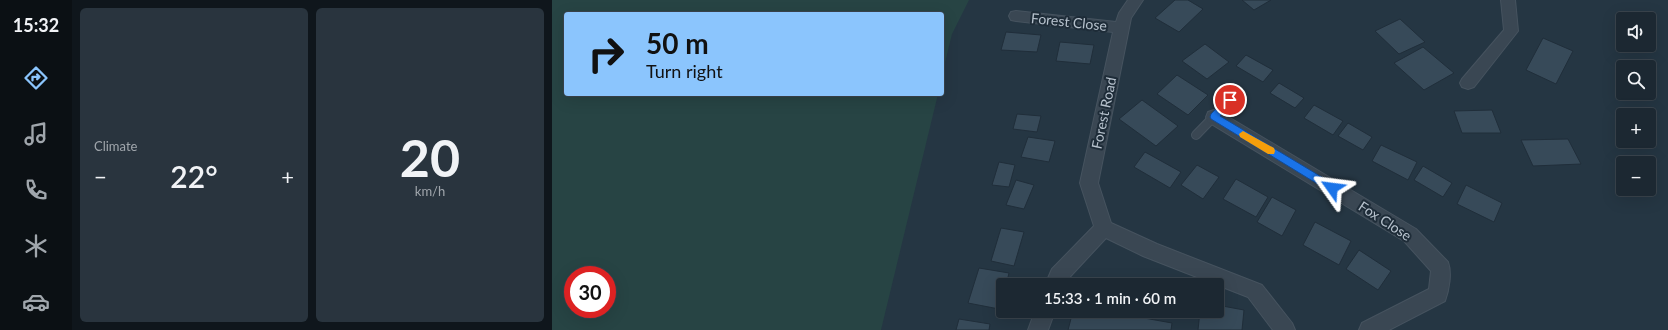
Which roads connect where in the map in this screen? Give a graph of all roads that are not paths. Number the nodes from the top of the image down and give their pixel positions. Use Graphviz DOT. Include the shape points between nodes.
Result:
graph roads {
  1 [pos="1136,0"];
  2 [pos="1508,0"];
  3 [pos="1016,16"];
  4 [pos="1122,28"];
  5 [pos="1468,83"];
  6 [pos="1230,100"];
  7 [pos="1214,117"];
  8 [pos="1196,135"];
  9 [pos="1104,228"];
  10 [pos="1058,278"];
  11 [pos="1042,318"];
  12 [pos="1038,330"];
  13 [pos="1285,330"];
  14 [pos="1369,330"];
  1 -- 4 [label="street, Forest Road" via="1124,17"];
  2 -- 5 [label="street" via="1511,31"];
  3 -- 4 [label="street, Forest Close"];
  4 -- 9 [label="street, Forest Road" via="1089,183"];
  6 -- 7 [label="lane"];
  7 -- 8 [label="lane"];
  7 -- 14 [label="street, Fox Close" via="1410,235 1441,268 1438,294"];
  9 -- 10 [label="street"];
  9 -- 13 [label="street" via="1150,250 1255,291"];
  11 -- 12 [label="street"];
}
